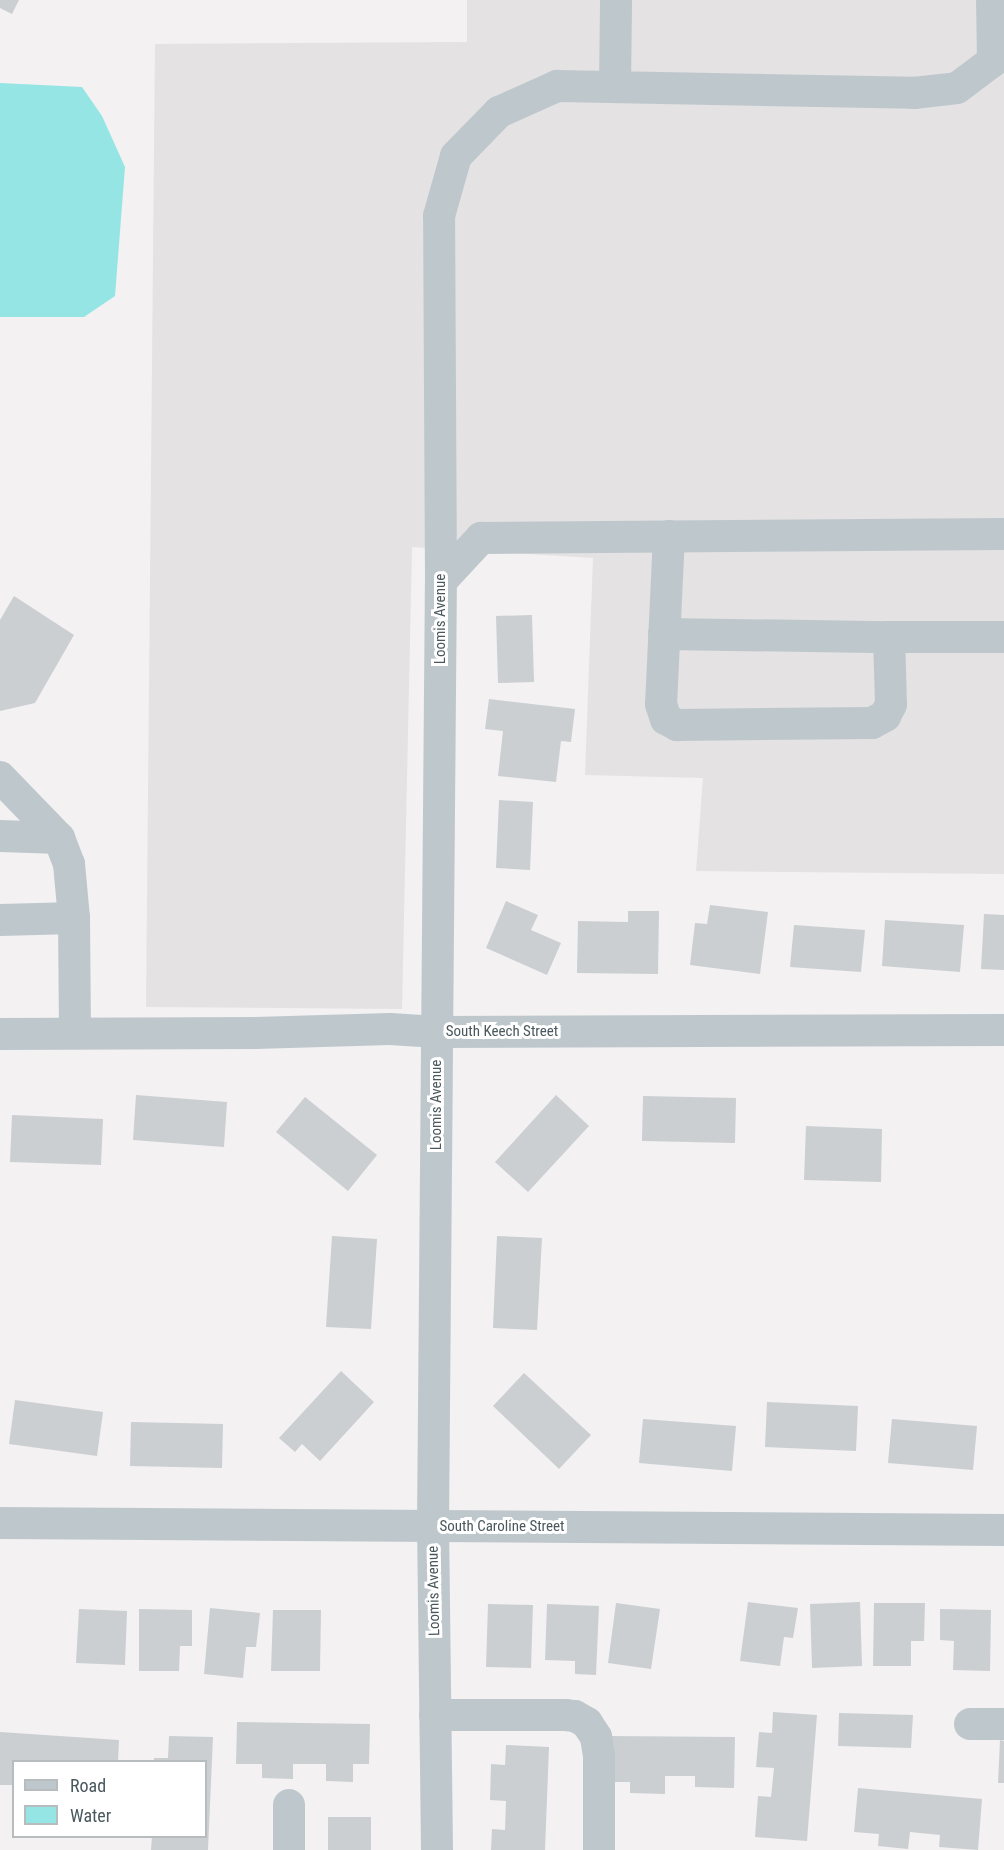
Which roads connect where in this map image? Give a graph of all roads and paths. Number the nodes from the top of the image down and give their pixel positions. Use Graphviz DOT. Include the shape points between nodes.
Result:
graph roads {
  1 [pos="616,0"];
  2 [pos="992,0"];
  3 [pos="615,87"];
  4 [pos="1004,534"];
  5 [pos="669,536"];
  6 [pos="441,581"];
  7 [pos="664,634"];
  8 [pos="889,637"];
  9 [pos="1004,637"];
  10 [pos="0,777"];
  11 [pos="0,836"];
  12 [pos="59,838"];
  13 [pos="74,918"];
  14 [pos="0,920"];
  15 [pos="1004,1030"];
  16 [pos="437,1032"];
  17 [pos="75,1033"];
  18 [pos="0,1034"];
  19 [pos="0,1523"];
  20 [pos="433,1527"];
  21 [pos="1004,1530"];
  22 [pos="435,1715"];
  23 [pos="970,1724"];
  24 [pos="1004,1724"];
  25 [pos="289,1805"];
  26 [pos="289,1850"];
  27 [pos="437,1850"];
  28 [pos="599,1850"];
  1 -- 3 [label="street"];
  2 -- 3 [label="street, Loomis Avenue" via="993,62 957,88 914,93"];
  3 -- 6 [label="street, Loomis Avenue" via="557,86 499,112 456,156 439,216"];
  4 -- 5 [label="street"];
  5 -- 6 [label="street" via="481,538"];
  5 -- 7 [label="street"];
  6 -- 16 [label="street, Loomis Avenue"];
  7 -- 8 [label="street"];
  7 -- 8 [label="street" via="661,704 666,719 677,725 699,726 872,723 885,716 891,704"];
  8 -- 9 [label="street"];
  10 -- 12 [label="street"];
  11 -- 12 [label="street"];
  12 -- 13 [label="street" via="69,864"];
  13 -- 14 [label="street"];
  13 -- 17 [label="street"];
  15 -- 16 [label="street, South Keech Street"];
  16 -- 17 [label="street, South Keech Street" via="390,1029"];
  16 -- 20 [label="street, Loomis Avenue"];
  17 -- 18 [label="street, South Keech Street"];
  19 -- 20 [label="street, South Caroline Street"];
  20 -- 21 [label="street, South Caroline Street"];
  20 -- 22 [label="street, Loomis Avenue"];
  22 -- 27 [label="street, Loomis Avenue"];
  22 -- 28 [label="street" via="565,1715 587,1723 596,1737 599,1755"];
  23 -- 24 [label="street"];
  25 -- 26 [label="street"];
}
